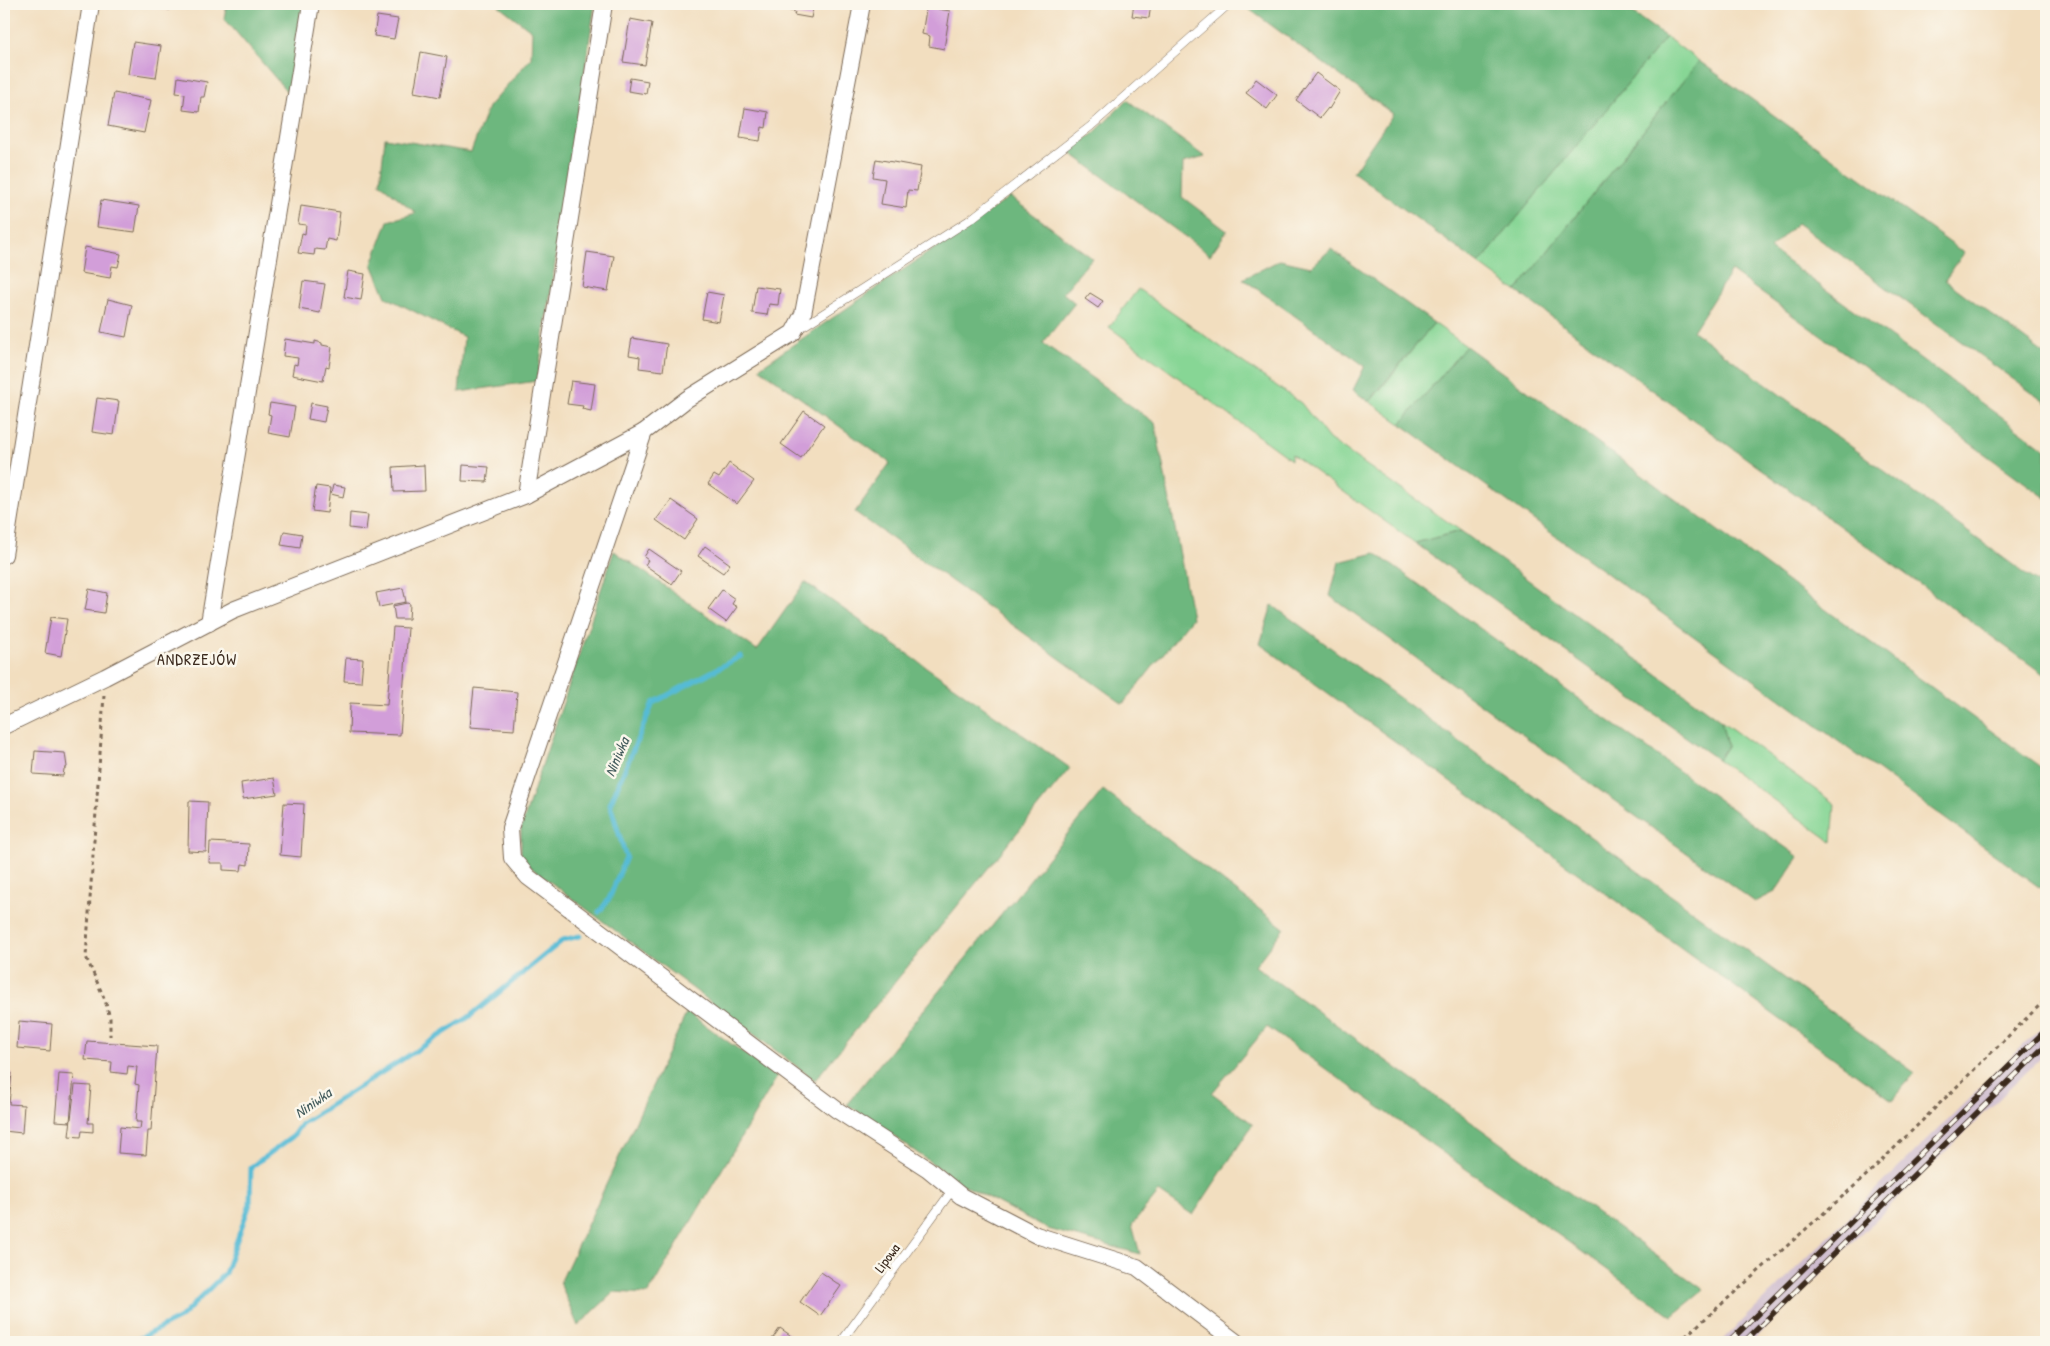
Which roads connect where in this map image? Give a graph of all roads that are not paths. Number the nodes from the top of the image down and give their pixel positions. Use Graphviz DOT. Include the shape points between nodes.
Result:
graph roads {
  1 [pos="91,4"];
  2 [pos="311,4"];
  3 [pos="604,4"];
  4 [pos="862,4"];
  5 [pos="1229,4"];
  6 [pos="793,333"];
  7 [pos="644,432"];
  8 [pos="526,495"];
  9 [pos="4,555"];
  10 [pos="209,623"];
  11 [pos="4,726"];
  12 [pos="953,1189"];
  13 [pos="841,1342"];
  14 [pos="1236,1342"];
  1 -- 9 [label="street"];
  2 -- 10 [label="street"];
  3 -- 8 [label="street"];
  4 -- 6 [label="street" via="803,314"];
  5 -- 6 [label="lane" via="1091,126 971,218"];
  6 -- 7 [label="street" via="687,399"];
  7 -- 8 [label="street"];
  7 -- 12 [label="street" via="510,828 512,858 528,877 837,1110"];
  8 -- 10 [label="street" via="233,610"];
  10 -- 11 [label="street"];
  12 -- 13 [label="lane, Lipowa"];
  12 -- 14 [label="street" via="1036,1235 1137,1267"];
}
